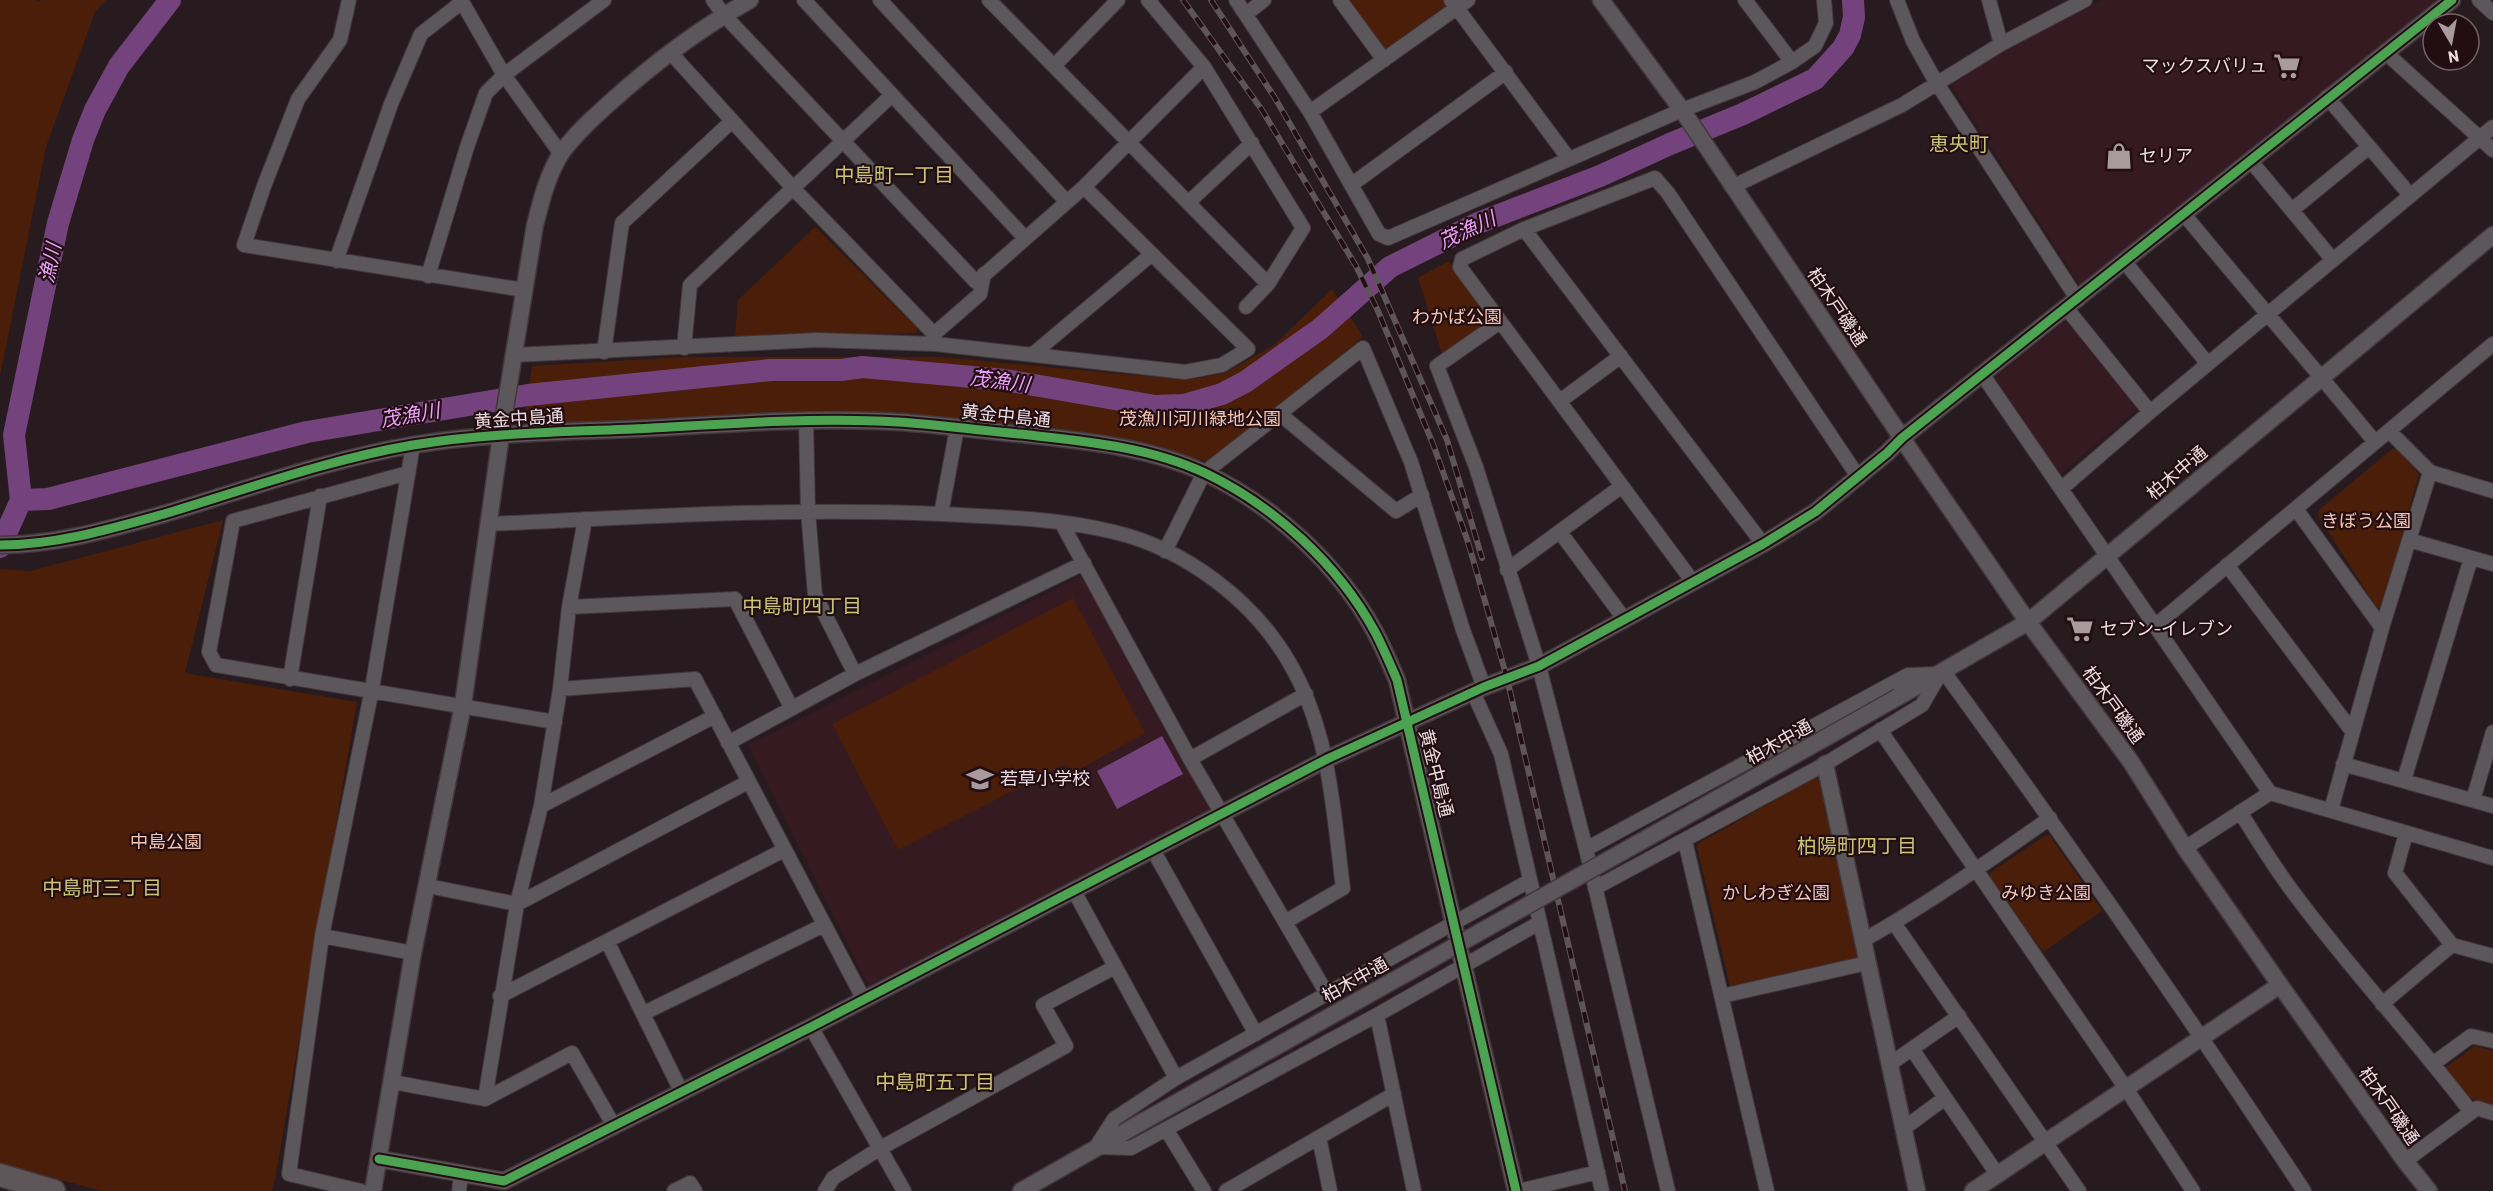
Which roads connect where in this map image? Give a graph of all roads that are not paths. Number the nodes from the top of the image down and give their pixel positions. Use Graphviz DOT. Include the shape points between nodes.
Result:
graph roads {
  1 [pos="349,0"];
  2 [pos="604,0"];
  3 [pos="713,0"];
  4 [pos="750,0"];
  5 [pos="804,0"];
  6 [pos="880,0"];
  7 [pos="990,0"];
  8 [pos="1118,0"];
  9 [pos="1148,0"];
  10 [pos="1236,0"];
  11 [pos="1264,0"];
  12 [pos="1340,0"];
  13 [pos="1601,0"];
  14 [pos="1745,0"];
  15 [pos="1824,0"];
  16 [pos="1897,0"];
  17 [pos="1989,0"];
  18 [pos="2085,0"];
  19 [pos="2452,0"];
  20 [pos="2479,0"];
  21 [pos="462,1"];
  22 [pos="1459,3"];
  23 [pos="2493,12"];
  24 [pos="1245,14"];
  25 [pos="724,15"];
  26 [pos="2001,44"];
  27 [pos="670,52"];
  28 [pos="2386,53"];
  29 [pos="1384,60"];
  30 [pos="1792,62"];
  31 [pos="1054,66"];
  32 [pos="1204,67"];
  33 [pos="1506,72"];
  34 [pos="504,75"];
  35 [pos="1936,82"];
  36 [pos="892,94"];
  37 [pos="2327,97"];
  38 [pos="1310,112"];
  39 [pos="1685,115"];
  40 [pos="732,121"];
  41 [pos="2493,127"];
  42 [pos="2481,137"];
  43 [pos="1130,141"];
  44 [pos="842,142"];
  45 [pos="1252,143"];
  46 [pos="2369,147"];
  47 [pos="2493,150"];
  48 [pos="561,154"];
  49 [pos="1569,159"];
  50 [pos="2250,160"];
  51 [pos="1352,185"];
  52 [pos="792,187"];
  53 [pos="1084,187"];
  54 [pos="1732,187"];
  55 [pos="2410,195"];
  56 [pos="1067,202"];
  57 [pos="1189,202"];
  58 [pos="2292,210"];
  59 [pos="2183,213"];
  60 [pos="1524,229"];
  61 [pos="2493,236"];
  62 [pos="1024,237"];
  63 [pos="1152,254"];
  64 [pos="2333,260"];
  65 [pos="336,261"];
  66 [pos="2124,261"];
  67 [pos="984,274"];
  68 [pos="428,276"];
  69 [pos="1268,284"];
  70 [pos="524,290"];
  71 [pos="2072,304"];
  72 [pos="1246,307"];
  73 [pos="2266,315"];
  74 [pos="1500,322"];
  75 [pos="934,339"];
  76 [pos="2493,344"];
  77 [pos="684,348"];
  78 [pos="604,352"];
  79 [pos="1033,354"];
  80 [pos="514,355"];
  81 [pos="1621,356"];
  82 [pos="2208,364"];
  83 [pos="1982,374"];
  84 [pos="2322,377"];
  85 [pos="1560,401"];
  86 [pos="2150,412"];
  87 [pos="1280,414"];
  88 [pos="806,421"];
  89 [pos="502,428"];
  90 [pos="957,428"];
  91 [pos="2389,431"];
  92 [pos="1902,438"];
  93 [pos="2375,442"];
  94 [pos="413,445"];
  95 [pos="2430,472"];
  96 [pos="408,473"];
  97 [pos="1204,473"];
  98 [pos="1858,478"];
  99 [pos="1623,486"];
  100 [pos="2061,489"];
  101 [pos="2493,491"];
  102 [pos="1422,495"];
  103 [pos="320,496"];
  104 [pos="2296,509"];
  105 [pos="808,511"];
  106 [pos="941,514"];
  107 [pos="585,519"];
  108 [pos="489,524"];
  109 [pos="1062,524"];
  110 [pos="1560,532"];
  111 [pos="2409,540"];
  112 [pos="0,544"];
  113 [pos="1764,544"];
  114 [pos="1165,551"];
  115 [pos="2106,557"];
  116 [pos="2471,558"];
  117 [pos="1084,563"];
  118 [pos="2493,564"];
  119 [pos="2227,565"];
  120 [pos="1507,570"];
  121 [pos="1693,582"];
  122 [pos="569,607"];
  123 [pos="1625,620"];
  124 [pos="2028,622"];
  125 [pos="2156,625"];
  126 [pos="2382,628"];
  127 [pos="1539,666"];
  128 [pos="1942,673"];
  129 [pos="855,674"];
  130 [pos="290,679"];
  131 [pos="372,689"];
  132 [pos="560,689"];
  133 [pos="1478,690"];
  134 [pos="1306,694"];
  135 [pos="463,705"];
  136 [pos="791,707"];
  137 [pos="715,717"];
  138 [pos="555,722"];
  139 [pos="1407,723"];
  140 [pos="1880,730"];
  141 [pos="2352,731"];
  142 [pos="2493,732"];
  143 [pos="728,743"];
  144 [pos="1190,759"];
  145 [pos="1327,759"];
  146 [pos="1825,764"];
  147 [pos="2343,764"];
  148 [pos="2404,780"];
  149 [pos="748,782"];
  150 [pos="2270,793"];
  151 [pos="2473,800"];
  152 [pos="541,806"];
  153 [pos="2493,806"];
  154 [pos="2331,810"];
  155 [pos="2240,812"];
  156 [pos="1223,814"];
  157 [pos="2050,818"];
  158 [pos="2406,833"];
  159 [pos="1685,841"];
  160 [pos="2185,848"];
  161 [pos="1586,849"];
  162 [pos="784,850"];
  163 [pos="1153,850"];
  164 [pos="2493,858"];
  165 [pos="1976,870"];
  166 [pos="1529,881"];
  167 [pos="428,886"];
  168 [pos="1595,888"];
  169 [pos="1074,891"];
  170 [pos="517,904"];
  171 [pos="1455,921"];
  172 [pos="1285,922"];
  173 [pos="1539,923"];
  174 [pos="1894,923"];
  175 [pos="824,925"];
  176 [pos="322,936"];
  177 [pos="607,941"];
  178 [pos="1862,941"];
  179 [pos="2452,945"];
  180 [pos="413,953"];
  181 [pos="2493,956"];
  182 [pos="1867,963"];
  183 [pos="1464,964"];
  184 [pos="1115,967"];
  185 [pos="2280,985"];
  186 [pos="1327,994"];
  187 [pos="500,996"];
  188 [pos="1722,996"];
  189 [pos="862,998"];
  190 [pos="2382,1004"];
  191 [pos="644,1013"];
  192 [pos="1377,1015"];
  193 [pos="1959,1016"];
  194 [pos="811,1027"];
  195 [pos="1257,1034"];
  196 [pos="2203,1038"];
  197 [pos="2493,1041"];
  198 [pos="1912,1049"];
  199 [pos="2434,1063"];
  200 [pos="1890,1064"];
  201 [pos="1176,1078"];
  202 [pos="392,1082"];
  203 [pos="2127,1090"];
  204 [pos="681,1091"];
  205 [pos="1394,1094"];
  206 [pos="1946,1098"];
  207 [pos="485,1099"];
  208 [pos="2471,1112"];
  209 [pos="2493,1113"];
  210 [pos="614,1126"];
  211 [pos="1166,1129"];
  212 [pos="1903,1129"];
  213 [pos="1319,1137"];
  214 [pos="2046,1142"];
  215 [pos="1096,1147"];
  216 [pos="879,1149"];
  217 [pos="379,1159"];
  218 [pos="2405,1161"];
  219 [pos="1598,1172"];
  220 [pos="1997,1174"];
  221 [pos="0,1175"];
  222 [pos="460,1183"];
  223 [pos="1246,1186"];
  224 [pos="54,1191"];
  225 [pos="361,1191"];
  226 [pos="373,1191"];
  227 [pos="674,1191"];
  228 [pos="695,1191"];
  229 [pos="825,1191"];
  230 [pos="904,1191"];
  231 [pos="1022,1191"];
  232 [pos="1204,1191"];
  233 [pos="1226,1191"];
  234 [pos="1330,1191"];
  235 [pos="1414,1191"];
  236 [pos="1518,1191"];
  237 [pos="1602,1191"];
  238 [pos="1668,1191"];
  239 [pos="1767,1191"];
  240 [pos="1917,1191"];
  241 [pos="1972,1191"];
  242 [pos="2079,1191"];
  243 [pos="2193,1191"];
  244 [pos="2304,1191"];
  245 [pos="2429,1191"];
  1 -- 65 [label="street" via="340,40 298,99 244,245"];
  2 -- 34 [label="street"];
  3 -- 25 [label="street"];
  4 -- 25 [label="street"];
  5 -- 36 [label="street"];
  6 -- 56 [label="street"];
  7 -- 31 [label="street"];
  8 -- 31 [label="street"];
  9 -- 32 [label="street"];
  10 -- 24 [label="street"];
  11 -- 24 [label="street"];
  12 -- 29 [label="street"];
  13 -- 39 [label="street, 柏木戸磯通"];
  14 -- 30 [label="street"];
  15 -- 30 [label="street" via="1826,23 1815,46"];
  16 -- 35 [label="street" via="1913,41"];
  17 -- 26 [label="street"];
  18 -- 26 [label="street"];
  19 -- 28 [label="street"];
  20 -- 23 [label="street"];
  21 -- 34 [label="street"];
  21 -- 65 [label="street" via="421,34 391,104"];
  22 -- 29 [label="street"];
  22 -- 33 [label="street"];
  24 -- 38 [label="street"];
  25 -- 27 [label="street"];
  25 -- 44 [label="street"];
  26 -- 35 [label="street"];
  27 -- 40 [label="street"];
  27 -- 48 [label="street" via="579,131"];
  28 -- 37 [label="street"];
  28 -- 42 [label="street"];
  29 -- 38 [label="street"];
  30 -- 39 [label="street"];
  31 -- 43 [label="street"];
  32 -- 43 [label="street"];
  32 -- 45 [label="street"];
  33 -- 49 [label="street"];
  33 -- 51 [label="street"];
  34 -- 48 [label="street"];
  34 -- 68 [label="street" via="486,93"];
  35 -- 54 [label="street" via="1902,105"];
  35 -- 71 [label="street"];
  36 -- 44 [label="street"];
  36 -- 62 [label="street"];
  37 -- 46 [label="street"];
  37 -- 50 [label="street"];
  38 -- 51 [label="street"];
  39 -- 49 [label="street"];
  39 -- 54 [label="street, 柏木戸磯通"];
  40 -- 52 [label="street"];
  40 -- 78 [label="street" via="622,223"];
  41 -- 42 [label="street"];
  42 -- 47 [label="street"];
  42 -- 55 [label="street"];
  43 -- 53 [label="street"];
  43 -- 57 [label="street"];
  44 -- 52 [label="street"];
  44 -- 67 [label="street" via="976,282"];
  45 -- 57 [label="street"];
  45 -- 69 [label="street" via="1303,228"];
  46 -- 55 [label="street"];
  46 -- 58 [label="street"];
  48 -- 70 [label="street" via="539,209"];
  49 -- 51 [label="street" via="1388,238 1379,234"];
  50 -- 58 [label="street"];
  50 -- 59 [label="street"];
  52 -- 75 [label="street"];
  52 -- 77 [label="street" via="690,285"];
  53 -- 56 [label="street"];
  53 -- 63 [label="street"];
  54 -- 92 [label="street, 柏木戸磯通"];
  55 -- 64 [label="street"];
  56 -- 62 [label="street"];
  57 -- 69 [label="street"];
  58 -- 64 [label="street"];
  59 -- 66 [label="street"];
  59 -- 73 [label="street"];
  60 -- 74 [label="street" via="1462,259 1460,267"];
  60 -- 81 [label="street"];
  60 -- 98 [label="street" via="1655,178"];
  61 -- 84 [label="street, 柏木中通"];
  62 -- 67 [label="street"];
  63 -- 79 [label="street"];
  63 -- 79 [label="street" via="1248,349 1222,365 1185,372"];
  64 -- 73 [label="street"];
  65 -- 68 [label="street"];
  66 -- 71 [label="street"];
  66 -- 82 [label="street"];
  67 -- 75 [label="street" via="980,294"];
  68 -- 70 [label="street"];
  69 -- 72 [label="street"];
  70 -- 80 [label="street"];
  71 -- 83 [label="street"];
  71 -- 86 [label="street"];
  73 -- 82 [label="street"];
  73 -- 84 [label="street"];
  74 -- 85 [label="street"];
  74 -- 120 [label="street" via="1437,366 1476,467"];
  75 -- 77 [label="street" via="817,340"];
  75 -- 79 [label="street"];
  76 -- 91 [label="street"];
  77 -- 78 [label="street"];
  78 -- 80 [label="street"];
  80 -- 89 [label="street"];
  81 -- 85 [label="street"];
  81 -- 113 [label="street"];
  82 -- 86 [label="street"];
  83 -- 92 [label="street"];
  83 -- 100 [label="street"];
  84 -- 93 [label="street"];
  84 -- 115 [label="street, 柏木中通"];
  85 -- 99 [label="street"];
  86 -- 100 [label="street"];
  87 -- 97 [label="street"];
  87 -- 102 [label="street" via="1396,511"];
  87 -- 102 [label="street" via="1362,348 1412,462"];
  88 -- 89 [label="street, 黄金中島通"];
  88 -- 90 [label="street, 黄金中島通" via="875,421"];
  88 -- 105 [label="street"];
  89 -- 94 [label="street, 黄金中島通"];
  89 -- 108 [label="street"];
  90 -- 97 [label="street, 黄金中島通" via="1140,451"];
  90 -- 106 [label="street"];
  91 -- 93 [label="street"];
  91 -- 95 [label="street"];
  92 -- 98 [label="street"];
  92 -- 124 [label="street, 柏木戸磯通"];
  93 -- 104 [label="street"];
  94 -- 96 [label="street"];
  94 -- 112 [label="street, 黄金中島通" via="83,536"];
  95 -- 101 [label="street"];
  95 -- 111 [label="street"];
  96 -- 103 [label="street"];
  96 -- 131 [label="street"];
  97 -- 114 [label="street"];
  97 -- 139 [label="street, 黄金中島通" via="1279,520 1345,586 1375,631 1397,680"];
  98 -- 113 [label="street" via="1815,512"];
  99 -- 110 [label="street"];
  99 -- 121 [label="street"];
  100 -- 115 [label="street"];
  102 -- 133 [label="street"];
  103 -- 130 [label="street"];
  103 -- 130 [label="street" via="233,521 209,652 216,665"];
  104 -- 119 [label="street"];
  104 -- 126 [label="street"];
  105 -- 106 [label="street"];
  105 -- 107 [label="street"];
  105 -- 129 [label="street" via="815,595"];
  106 -- 109 [label="street"];
  107 -- 108 [label="street"];
  107 -- 122 [label="street"];
  108 -- 135 [label="street"];
  109 -- 114 [label="street" via="1115,532"];
  109 -- 117 [label="street"];
  110 -- 120 [label="street"];
  110 -- 123 [label="street"];
  111 -- 116 [label="street"];
  111 -- 126 [label="street"];
  113 -- 121 [label="street"];
  114 -- 134 [label="street" via="1208,574 1240,602 1267,630"];
  115 -- 124 [label="street, 柏木中通"];
  115 -- 125 [label="street"];
  116 -- 118 [label="street"];
  116 -- 148 [label="street"];
  117 -- 129 [label="street"];
  117 -- 144 [label="street"];
  119 -- 125 [label="street"];
  119 -- 141 [label="street"];
  120 -- 127 [label="street"];
  121 -- 123 [label="street"];
  122 -- 132 [label="street"];
  122 -- 136 [label="street" via="735,599"];
  123 -- 127 [label="street"];
  124 -- 128 [label="street, 柏木中通"];
  124 -- 160 [label="street, 柏木戸磯通" via="2131,762"];
  125 -- 150 [label="street"];
  126 -- 141 [label="street"];
  127 -- 133 [label="street"];
  127 -- 161 [label="street"];
  128 -- 140 [label="street" via="1922,705"];
  128 -- 157 [label="street"];
  128 -- 161 [label="street" via="1908,675"];
  128 -- 215 [label="street, 柏木中通, bridge"];
  129 -- 136 [label="street"];
  130 -- 131 [label="street"];
  131 -- 135 [label="street"];
  131 -- 176 [label="street"];
  132 -- 137 [label="street" via="695,679"];
  132 -- 138 [label="street"];
  133 -- 139 [label="street"];
  133 -- 166 [label="street" via="1502,754"];
  134 -- 144 [label="street"];
  134 -- 145 [label="street"];
  135 -- 138 [label="street"];
  135 -- 167 [label="street"];
  136 -- 143 [label="street"];
  137 -- 143 [label="street"];
  137 -- 152 [label="street"];
  138 -- 152 [label="street"];
  139 -- 145 [label="street"];
  139 -- 171 [label="street, 黄金中島通"];
  140 -- 146 [label="street"];
  140 -- 165 [label="street"];
  141 -- 147 [label="street"];
  142 -- 151 [label="street"];
  143 -- 149 [label="street"];
  144 -- 156 [label="street"];
  145 -- 156 [label="street"];
  145 -- 172 [label="street" via="1343,888"];
  146 -- 159 [label="street"];
  146 -- 178 [label="street"];
  147 -- 148 [label="street"];
  147 -- 154 [label="street"];
  148 -- 151 [label="street"];
  149 -- 162 [label="street"];
  149 -- 170 [label="street"];
  150 -- 154 [label="street"];
  150 -- 155 [label="street"];
  151 -- 153 [label="street"];
  152 -- 170 [label="street"];
  154 -- 158 [label="street"];
  155 -- 160 [label="street"];
  155 -- 190 [label="street" via="2292,891"];
  156 -- 163 [label="street"];
  156 -- 172 [label="street"];
  157 -- 165 [label="street"];
  157 -- 196 [label="street"];
  158 -- 164 [label="street"];
  158 -- 179 [label="street" via="2395,873"];
  159 -- 168 [label="street"];
  159 -- 188 [label="street"];
  160 -- 185 [label="street, 柏木戸磯通"];
  161 -- 168 [label="street"];
  162 -- 175 [label="street"];
  162 -- 177 [label="street"];
  163 -- 169 [label="street"];
  163 -- 195 [label="street"];
  165 -- 174 [label="street"];
  165 -- 203 [label="street"];
  166 -- 171 [label="street"];
  166 -- 173 [label="street"];
  167 -- 170 [label="street"];
  167 -- 180 [label="street"];
  168 -- 238 [label="street"];
  169 -- 184 [label="street"];
  169 -- 189 [label="street"];
  170 -- 187 [label="street"];
  171 -- 183 [label="street, 黄金中島通"];
  171 -- 186 [label="street"];
  172 -- 186 [label="street"];
  173 -- 183 [label="street"];
  173 -- 219 [label="street"];
  174 -- 178 [label="street"];
  174 -- 193 [label="street"];
  175 -- 189 [label="street"];
  175 -- 191 [label="street"];
  176 -- 180 [label="street"];
  176 -- 225 [label="street" via="289,1174"];
  177 -- 187 [label="street"];
  177 -- 191 [label="street"];
  178 -- 182 [label="street"];
  179 -- 181 [label="street"];
  179 -- 190 [label="street"];
  180 -- 202 [label="street"];
  182 -- 188 [label="street"];
  182 -- 200 [label="street"];
  183 -- 192 [label="street"];
  183 -- 236 [label="street, 黄金中島通"];
  184 -- 201 [label="street"];
  184 -- 216 [label="street" via="1042,1005 1066,1047"];
  185 -- 196 [label="street"];
  185 -- 218 [label="street, 柏木戸磯通"];
  186 -- 195 [label="street"];
  187 -- 207 [label="street"];
  188 -- 239 [label="street"];
  189 -- 194 [label="street"];
  190 -- 199 [label="street"];
  191 -- 204 [label="street"];
  192 -- 205 [label="street"];
  192 -- 211 [label="street"];
  193 -- 198 [label="street"];
  193 -- 214 [label="street"];
  194 -- 204 [label="street"];
  194 -- 216 [label="street"];
  195 -- 201 [label="street"];
  196 -- 203 [label="street"];
  196 -- 244 [label="street"];
  197 -- 199 [label="street" via="2471,1036"];
  198 -- 200 [label="street"];
  198 -- 206 [label="street"];
  199 -- 208 [label="street"];
  200 -- 212 [label="street"];
  201 -- 215 [label="street" via="1114,1119"];
  202 -- 207 [label="street"];
  202 -- 217 [label="street"];
  203 -- 214 [label="street"];
  203 -- 243 [label="street"];
  204 -- 210 [label="street"];
  205 -- 213 [label="street"];
  205 -- 235 [label="street"];
  206 -- 212 [label="street"];
  206 -- 220 [label="street"];
  207 -- 210 [label="street" via="572,1053"];
  208 -- 209 [label="street" via="2477,1108"];
  208 -- 218 [label="street"];
  210 -- 222 [label="street" via="504,1181"];
  211 -- 215 [label="street" via="1131,1148"];
  211 -- 232 [label="street"];
  212 -- 240 [label="street"];
  213 -- 223 [label="street"];
  213 -- 234 [label="street"];
  214 -- 220 [label="street"];
  214 -- 242 [label="street"];
  215 -- 231 [label="street, 柏木中通"];
  216 -- 229 [label="street" via="833,1178"];
  216 -- 230 [label="street"];
  217 -- 222 [label="street"];
  217 -- 226 [label="street"];
  218 -- 245 [label="street, 柏木戸磯通"];
  219 -- 236 [label="street"];
  219 -- 237 [label="street"];
  220 -- 241 [label="street"];
  221 -- 224 [label="highway"];
  223 -- 233 [label="street"];
  227 -- 228 [label="street" via="690,1183"];
}
